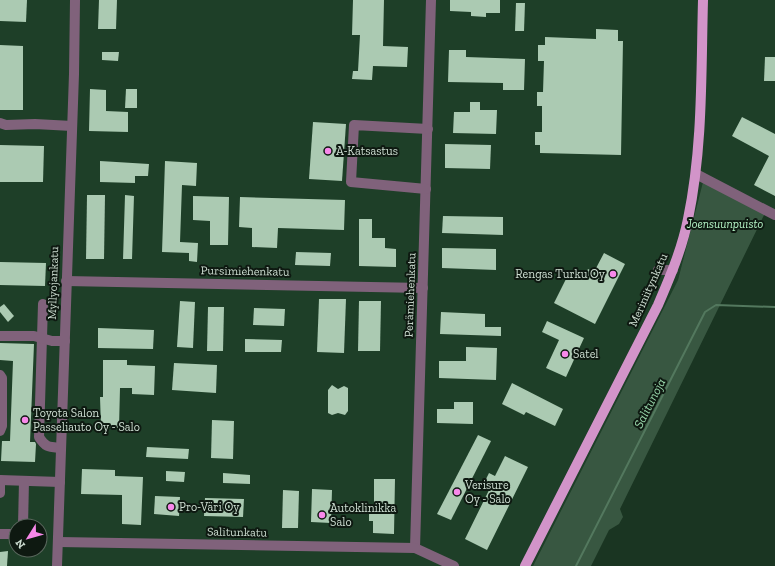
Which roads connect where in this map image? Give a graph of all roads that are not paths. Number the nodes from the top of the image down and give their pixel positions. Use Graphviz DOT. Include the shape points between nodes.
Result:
graph roads {
  1 [pos="75,0"];
  2 [pos="431,0"];
  3 [pos="703,0"];
  4 [pos="0,123"];
  5 [pos="72,126"];
  6 [pos="428,129"];
  7 [pos="696,174"];
  8 [pos="426,189"];
  9 [pos="775,215"];
  10 [pos="658,270"];
  11 [pos="673,270"];
  12 [pos="66,281"];
  13 [pos="423,288"];
  14 [pos="43,304"];
  15 [pos="0,336"];
  16 [pos="42,338"];
  17 [pos="64,341"];
  18 [pos="0,375"];
  19 [pos="1,406"];
  20 [pos="1,428"];
  21 [pos="61,448"];
  22 [pos="0,480"];
  23 [pos="24,481"];
  24 [pos="60,482"];
  25 [pos="0,492"];
  26 [pos="23,518"];
  27 [pos="59,542"];
  28 [pos="415,548"];
  29 [pos="57,566"];
  30 [pos="454,566"];
  31 [pos="525,566"];
  1 -- 5 [label="street, Myllyojankatu"];
  2 -- 6 [label="street, Perämiehenkatu"];
  3 -- 7 [label="main road, Meriniitynkatu"];
  4 -- 5 [label="street"];
  5 -- 12 [label="street, Myllyojankatu"];
  6 -- 8 [label="street, Perämiehenkatu"];
  6 -- 8 [label="street" via="354,125 351,182"];
  7 -- 9 [label="street"];
  7 -- 11 [label="main road, Meriniitynkatu" via="688,220"];
  8 -- 13 [label="street, Perämiehenkatu"];
  10 -- 11 [label="street"];
  11 -- 31 [label="main road, Meriniitynkatu" via="658,305"];
  12 -- 13 [label="street, Pursimiehenkatu"];
  12 -- 17 [label="street, Myllyojankatu"];
  13 -- 28 [label="street, Perämiehenkatu"];
  14 -- 16 [label="street"];
  15 -- 16 [label="street"];
  16 -- 17 [label="street"];
  16 -- 21 [label="street" via="39,437 48,447"];
  17 -- 21 [label="street, Myllyojankatu"];
  18 -- 19 [label="street"];
  19 -- 20 [label="street"];
  21 -- 24 [label="street, Myllyojankatu"];
  22 -- 23 [label="street"];
  22 -- 25 [label="street"];
  23 -- 24 [label="street"];
  23 -- 26 [label="street"];
  24 -- 27 [label="street, Myllyojankatu"];
  27 -- 28 [label="street, Salitunkatu"];
  27 -- 29 [label="street, Myllyojankatu"];
  28 -- 30 [label="street"];
}
